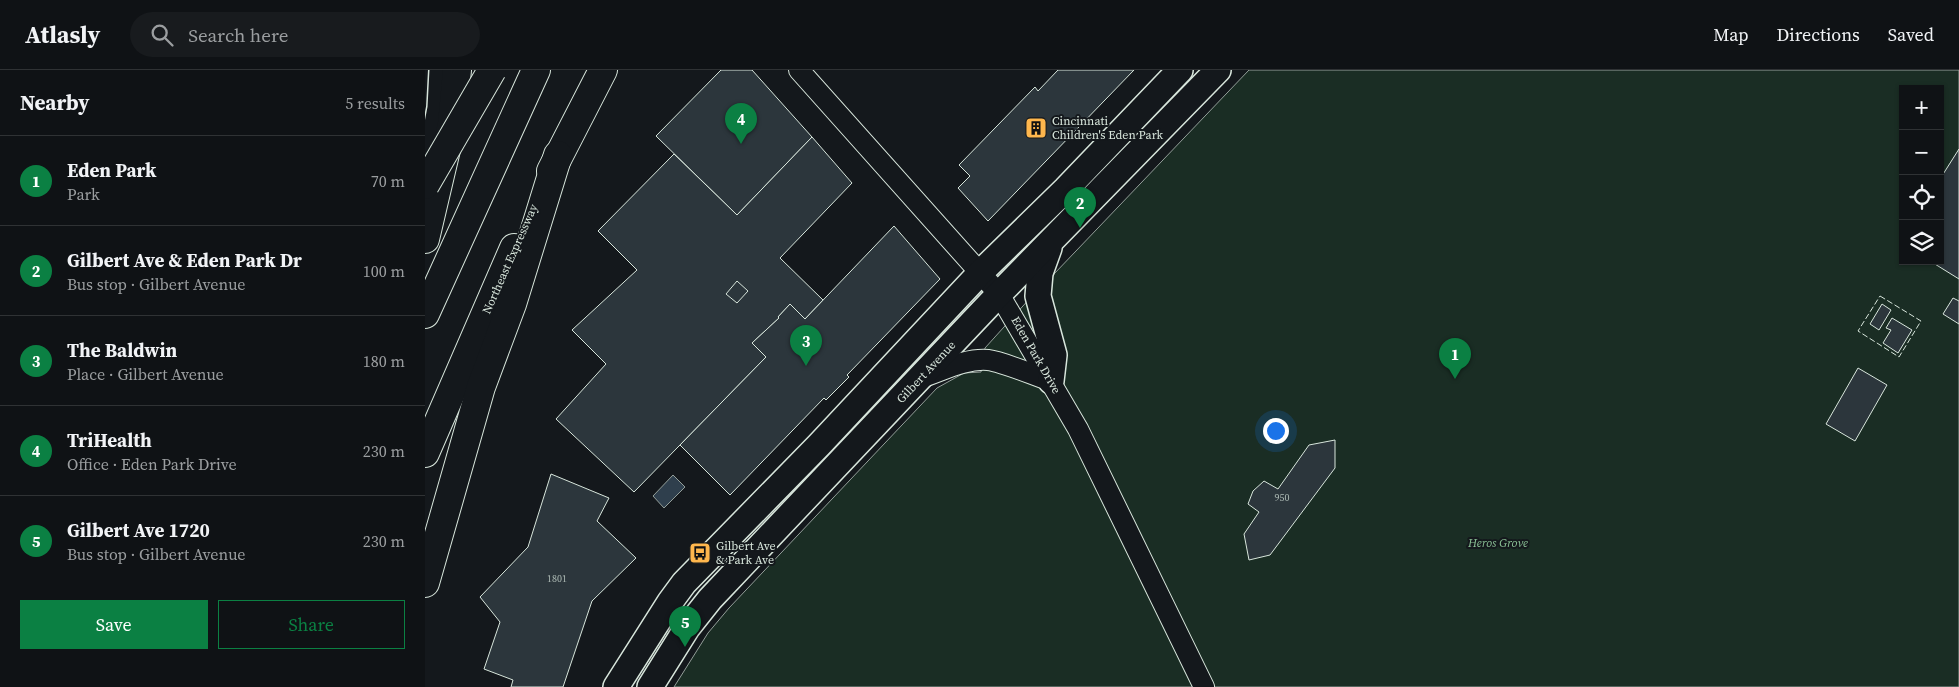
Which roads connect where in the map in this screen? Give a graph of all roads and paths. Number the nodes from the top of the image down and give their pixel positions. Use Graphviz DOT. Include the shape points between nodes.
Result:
graph roads {
  1 [pos="442,70"];
  2 [pos="457,70"];
  3 [pos="492,70"];
  4 [pos="535,70"];
  5 [pos="603,70"];
  6 [pos="799,70"];
  7 [pos="1180,70"];
  8 [pos="1218,70"];
  9 [pos="559,155"];
  10 [pos="425,185"];
  11 [pos="425,239"];
  12 [pos="1051,243"];
  13 [pos="981,272"];
  14 [pos="999,294"];
  15 [pos="425,314"];
  16 [pos="920,378"];
  17 [pos="1051,381"];
  18 [pos="425,453"];
  19 [pos="425,583"];
  20 [pos="617,687"];
  21 [pos="650,687"];
  22 [pos="1203,687"];
  1 -- 10 [label="main road" via="440,108"];
  2 -- 11 [label="highway" via="452,124"];
  3 -- 10 [label="highway, bridge"];
  4 -- 15 [label="highway"];
  5 -- 9 [label="highway, Northeast Expressway"];
  6 -- 13 [label="street, Eden Park Drive"];
  7 -- 13 [label="main road"];
  8 -- 12 [label="main road, Gilbert Avenue"];
  9 -- 18 [label="highway, Northeast Expressway" via="513,249"];
  9 -- 19 [label="highway" via="513,304 481,387"];
  12 -- 14 [label="main road, Gilbert Avenue"];
  12 -- 17 [label="main road" via="1040,273 1038,296 1054,355"];
  13 -- 14 [label="street, Eden Park Drive"];
  13 -- 20 [label="main road" via="684,583"];
  14 -- 16 [label="main road, Gilbert Avenue"];
  14 -- 17 [label="street, Eden Park Drive"];
  16 -- 17 [label="street" via="965,362 989,360"];
  16 -- 21 [label="main road, Gilbert Avenue" via="709,599"];
  17 -- 22 [label="street, Eden Park Drive" via="1078,429"];
}
